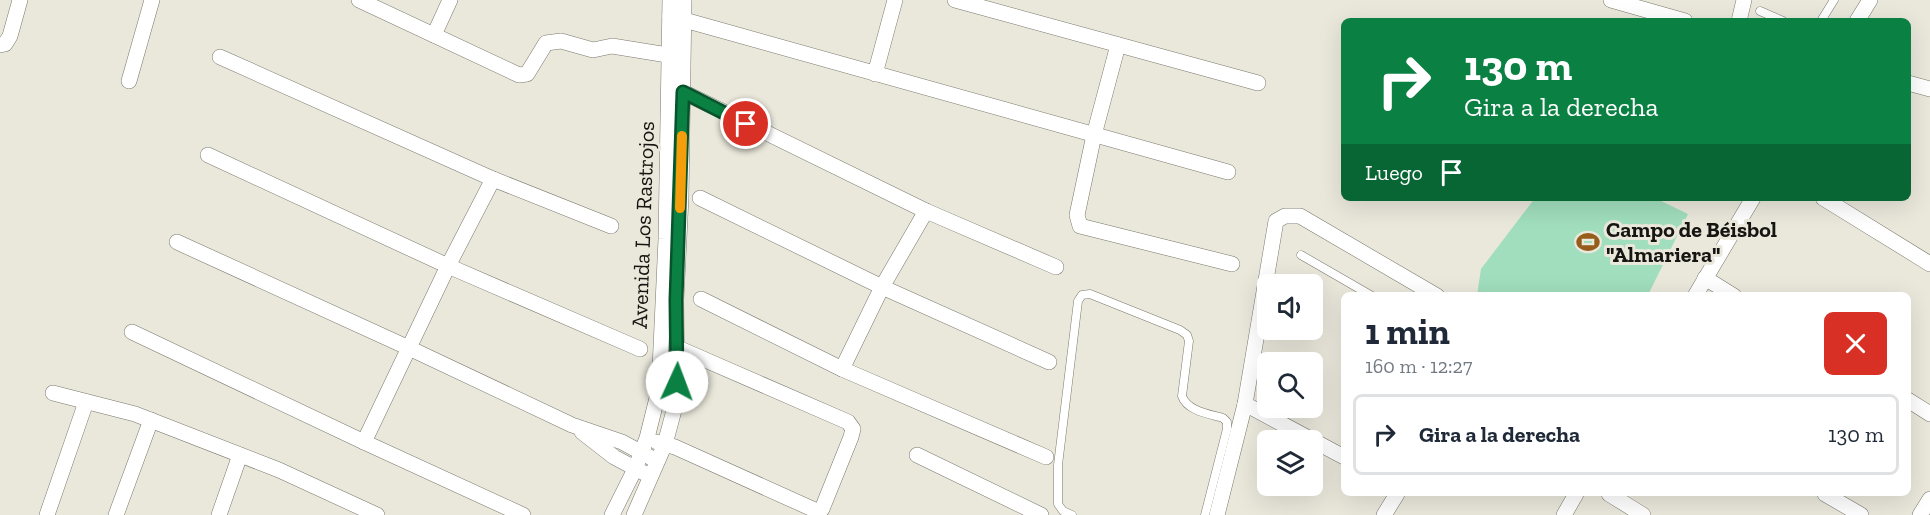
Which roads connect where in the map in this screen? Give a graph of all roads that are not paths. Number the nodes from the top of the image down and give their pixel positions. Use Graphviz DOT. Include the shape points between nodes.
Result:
graph roads {
  1 [pos="20,0"];
  2 [pos="152,0"];
  3 [pos="358,0"];
  4 [pos="450,0"];
  5 [pos="670,0"];
  6 [pos="684,0"];
  7 [pos="895,0"];
  8 [pos="955,0"];
  9 [pos="1611,0"];
  10 [pos="1744,0"];
  11 [pos="1834,0"];
  12 [pos="1870,0"];
  13 [pos="1760,11"];
  14 [pos="677,18"];
  15 [pos="1674,18"];
  16 [pos="1740,18"];
  17 [pos="1776,18"];
  18 [pos="1823,18"];
  19 [pos="1859,18"];
  20 [pos="434,35"];
  21 [pos="0,45"];
  22 [pos="1118,45"];
  23 [pos="677,56"];
  24 [pos="220,57"];
  25 [pos="875,74"];
  26 [pos="129,81"];
  27 [pos="1258,83"];
  28 [pos="1911,84"];
  29 [pos="1930,89"];
  30 [pos="676,90"];
  31 [pos="1094,135"];
  32 [pos="208,155"];
  33 [pos="1228,172"];
  34 [pos="493,179"];
  35 [pos="700,198"];
  36 [pos="1752,201"];
  37 [pos="1829,201"];
  38 [pos="926,211"];
  39 [pos="611,226"];
  40 [pos="177,242"];
  41 [pos="1301,255"];
  42 [pos="1232,264"];
  43 [pos="1930,264"];
  44 [pos="448,266"];
  45 [pos="1056,267"];
  46 [pos="1706,278"];
  47 [pos="882,287"];
  48 [pos="1365,292"];
  49 [pos="1430,292"];
  50 [pos="1697,292"];
  51 [pos="1728,292"];
  52 [pos="701,299"];
  53 [pos="132,332"];
  54 [pos="409,348"];
  55 [pos="678,348"];
  56 [pos="640,349"];
  57 [pos="1049,362"];
  58 [pos="842,369"];
  59 [pos="53,393"];
  60 [pos="86,402"];
  61 [pos="1911,402"];
  62 [pos="1245,404"];
  63 [pos="1930,414"];
  64 [pos="151,420"];
  65 [pos="572,425"];
  66 [pos="647,438"];
  67 [pos="364,442"];
  68 [pos="665,444"];
  69 [pos="641,454"];
  70 [pos="240,455"];
  71 [pos="917,455"];
  72 [pos="1341,455"];
  73 [pos="1046,457"];
  74 [pos="657,461"];
  75 [pos="635,469"];
  76 [pos="651,477"];
  77 [pos="1396,496"];
  78 [pos="1575,496"];
  79 [pos="1612,496"];
  80 [pos="1828,496"];
  81 [pos="1930,499"];
  82 [pos="47,515"];
  83 [pos="116,515"];
  84 [pos="219,515"];
  85 [pos="377,515"];
  86 [pos="523,515"];
  87 [pos="612,515"];
  88 [pos="634,515"];
  89 [pos="1041,515"];
  90 [pos="1072,515"];
  91 [pos="1205,515"];
  92 [pos="1217,515"];
  93 [pos="1384,515"];
  94 [pos="1564,515"];
  95 [pos="1642,515"];
  96 [pos="1861,515"];
  97 [pos="1920,515"];
  1 -- 21 [label="street" via="10,36"];
  2 -- 26 [label="street"];
  3 -- 20 [label="street"];
  4 -- 20 [label="street"];
  5 -- 14 [label="street, Avenida Los Rastrojos"];
  6 -- 14 [label="street, Avenida Los Rastrojos"];
  7 -- 25 [label="street"];
  8 -- 22 [label="street"];
  9 -- 15 [label="street"];
  10 -- 16 [label="street"];
  11 -- 18 [label="lane"];
  12 -- 19 [label="street"];
  13 -- 17 [label="lane"];
  14 -- 23 [label="street, Avenida Los Rastrojos"];
  14 -- 25 [label="street"];
  20 -- 23 [label="street" via="519,75 531,70 546,43 553,41 593,50 612,46"];
  22 -- 27 [label="street"];
  22 -- 31 [label="street"];
  23 -- 30 [label="street, Avenida Los Rastrojos"];
  24 -- 34 [label="street"];
  25 -- 31 [label="street"];
  28 -- 29 [label="street"];
  30 -- 38 [label="street"];
  30 -- 55 [label="street, Avenida Los Rastrojos"];
  30 -- 66 [label="street, Avenida Los Rastrojos" via="659,390"];
  31 -- 33 [label="street"];
  31 -- 42 [label="street" via="1077,215 1080,226"];
  32 -- 44 [label="street"];
  34 -- 39 [label="street"];
  34 -- 44 [label="street"];
  35 -- 47 [label="street"];
  36 -- 46 [label="street"];
  37 -- 43 [label="street"];
  38 -- 45 [label="street"];
  38 -- 47 [label="street"];
  40 -- 54 [label="street"];
  41 -- 48 [label="lane"];
  44 -- 54 [label="street"];
  44 -- 56 [label="street"];
  46 -- 50 [label="street"];
  46 -- 51 [label="street"];
  47 -- 57 [label="street"];
  47 -- 58 [label="street"];
  49 -- 62 [label="street" via="1300,216 1279,218"];
  52 -- 58 [label="street"];
  53 -- 67 [label="street"];
  54 -- 65 [label="street"];
  54 -- 67 [label="street"];
  55 -- 68 [label="street, Avenida Los Rastrojos" via="677,399"];
  55 -- 68 [label="street" via="848,422 853,429 822,509 817,511"];
  58 -- 73 [label="street"];
  59 -- 60 [label="street"];
  60 -- 64 [label="street"];
  60 -- 82 [label="street"];
  61 -- 63 [label="street"];
  62 -- 72 [label="street"];
  62 -- 92 [label="street"];
  64 -- 70 [label="street"];
  64 -- 83 [label="street"];
  65 -- 69 [label="street" via="622,442"];
  65 -- 75 [label="street"];
  66 -- 68 [label="street"];
  66 -- 69 [label="street, Avenida Los Rastrojos"];
  67 -- 86 [label="street"];
  68 -- 74 [label="street, Avenida Los Rastrojos"];
  69 -- 74 [label="street"];
  69 -- 75 [label="street, Avenida Los Rastrojos"];
  70 -- 84 [label="street"];
  70 -- 85 [label="street"];
  71 -- 89 [label="street"];
  74 -- 76 [label="street, Avenida Los Rastrojos"];
  75 -- 76 [label="street"];
  75 -- 87 [label="street, Avenida Los Rastrojos"];
  76 -- 88 [label="street, Avenida Los Rastrojos"];
  77 -- 93 [label="street"];
  78 -- 94 [label="street"];
  79 -- 95 [label="street"];
  80 -- 96 [label="street"];
  81 -- 97 [label="street"];
  90 -- 91 [label="lane" via="1058,504 1058,465 1078,301 1082,295 1090,294 1187,335 1184,402 1227,422"];
}
